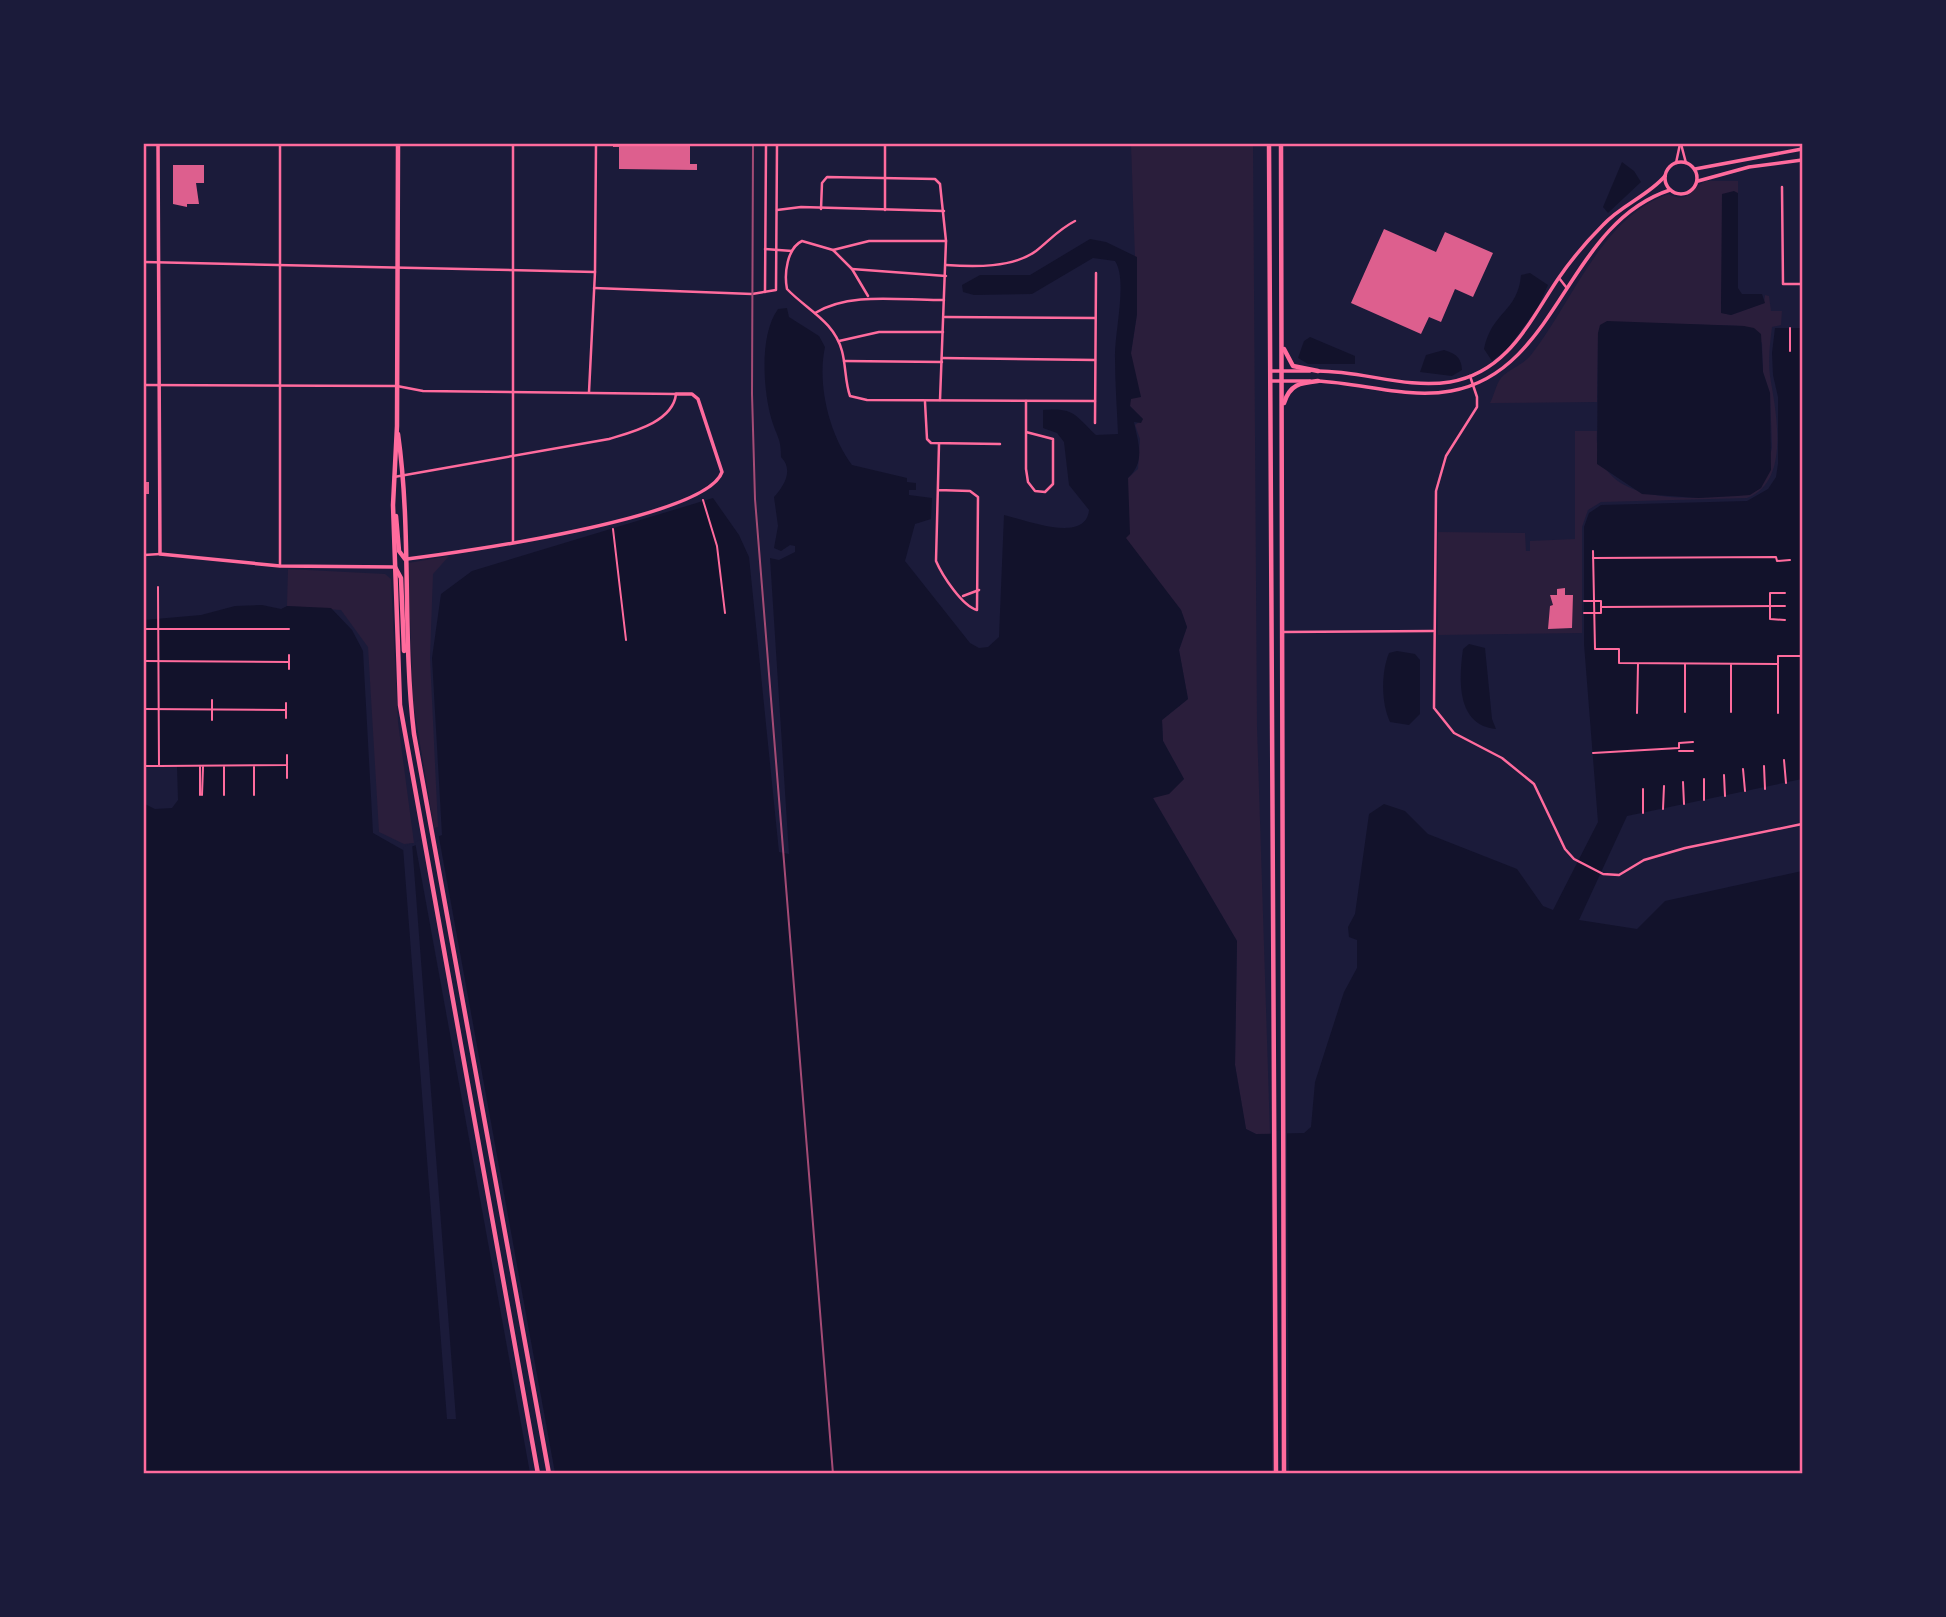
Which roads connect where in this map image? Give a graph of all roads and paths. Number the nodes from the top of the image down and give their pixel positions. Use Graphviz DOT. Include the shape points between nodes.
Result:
graph roads {
  1 [pos="158,144"];
  2 [pos="280,144"];
  3 [pos="358,144"];
  4 [pos="398,144"];
  5 [pos="513,144"];
  6 [pos="596,144"];
  7 [pos="766,144"];
  8 [pos="777,144"];
  9 [pos="886,144"];
  10 [pos="1269,144"];
  11 [pos="1280,144"];
  12 [pos="1681,144"];
  13 [pos="1802,149"];
  14 [pos="1802,160"];
  15 [pos="1676,163"];
  16 [pos="1686,163"];
  17 [pos="1695,169"];
  18 [pos="1665,176"];
  19 [pos="886,177"];
  20 [pos="1698,181"];
  21 [pos="1782,187"];
  22 [pos="1670,190"];
  23 [pos="821,209"];
  24 [pos="777,210"];
  25 [pos="885,210"];
  26 [pos="943,211"];
  27 [pos="1075,221"];
  28 [pos="946,241"];
  29 [pos="765,249"];
  30 [pos="777,249"];
  31 [pos="833,250"];
  32 [pos="792,251"];
  33 [pos="144,262"];
  34 [pos="159,262"];
  35 [pos="280,264"];
  36 [pos="946,265"];
  37 [pos="397,268"];
  38 [pos="852,270"];
  39 [pos="513,271"];
  40 [pos="595,272"];
  41 [pos="1096,274"];
  42 [pos="777,276"];
  43 [pos="785,276"];
  44 [pos="946,276"];
  45 [pos="1559,278"];
  46 [pos="1802,284"];
  47 [pos="1566,287"];
  48 [pos="594,288"];
  49 [pos="765,292"];
  50 [pos="868,296"];
  51 [pos="945,300"];
  52 [pos="816,313"];
  53 [pos="944,317"];
  54 [pos="1095,318"];
  55 [pos="1790,328"];
  56 [pos="943,332"];
  57 [pos="839,341"];
  58 [pos="1282,341"];
  59 [pos="1790,351"];
  60 [pos="942,360"];
  61 [pos="1095,360"];
  62 [pos="844,361"];
  63 [pos="1318,370"];
  64 [pos="1270,371"];
  65 [pos="1282,371"];
  66 [pos="1470,376"];
  67 [pos="1270,381"];
  68 [pos="1282,381"];
  69 [pos="1318,381"];
  70 [pos="144,385"];
  71 [pos="160,386"];
  72 [pos="280,386"];
  73 [pos="397,386"];
  74 [pos="1472,386"];
  75 [pos="513,392"];
  76 [pos="589,393"];
  77 [pos="676,394"];
  78 [pos="940,400"];
  79 [pos="925,401"];
  80 [pos="1026,401"];
  81 [pos="1095,401"];
  82 [pos="1282,407"];
  83 [pos="1095,423"];
  84 [pos="397,426"];
  85 [pos="1026,432"];
  86 [pos="939,444"];
  87 [pos="1000,444"];
  88 [pos="513,458"];
  89 [pos="402,475"];
  90 [pos="394,477"];
  91 [pos="938,490"];
  92 [pos="703,500"];
  93 [pos="393,505"];
  94 [pos="613,529"];
  95 [pos="513,542"];
  96 [pos="1593,551"];
  97 [pos="160,554"];
  98 [pos="144,555"];
  99 [pos="1593,558"];
  100 [pos="405,559"];
  101 [pos="1790,560"];
  102 [pos="280,566"];
  103 [pos="394,567"];
  104 [pos="158,587"];
  105 [pos="979,590"];
  106 [pos="1785,593"];
  107 [pos="961,596"];
  108 [pos="1584,601"];
  109 [pos="1594,601"];
  110 [pos="1770,606"];
  111 [pos="1785,606"];
  112 [pos="1601,607"];
  113 [pos="725,613"];
  114 [pos="1584,613"];
  115 [pos="1594,613"];
  116 [pos="1785,620"];
  117 [pos="144,629"];
  118 [pos="158,629"];
  119 [pos="289,629"];
  120 [pos="1434,631"];
  121 [pos="1283,632"];
  122 [pos="626,640"];
  123 [pos="289,655"];
  124 [pos="1801,656"];
  125 [pos="144,661"];
  126 [pos="158,661"];
  127 [pos="289,662"];
  128 [pos="1637,663"];
  129 [pos="1685,663"];
  130 [pos="1731,663"];
  131 [pos="1778,663"];
  132 [pos="407,667"];
  133 [pos="289,669"];
  134 [pos="212,700"];
  135 [pos="286,703"];
  136 [pos="144,709"];
  137 [pos="159,709"];
  138 [pos="212,710"];
  139 [pos="286,710"];
  140 [pos="1685,712"];
  141 [pos="1731,712"];
  142 [pos="1637,713"];
  143 [pos="1778,713"];
  144 [pos="286,718"];
  145 [pos="212,720"];
  146 [pos="1693,742"];
  147 [pos="1679,750"];
  148 [pos="1693,751"];
  149 [pos="1593,753"];
  150 [pos="287,755"];
  151 [pos="1680,757"];
  152 [pos="1784,760"];
  153 [pos="254,765"];
  154 [pos="287,765"];
  155 [pos="144,766"];
  156 [pos="159,766"];
  157 [pos="201,766"];
  158 [pos="225,766"];
  159 [pos="1764,766"];
  160 [pos="1743,769"];
  161 [pos="1724,775"];
  162 [pos="287,778"];
  163 [pos="1704,779"];
  164 [pos="1683,782"];
  165 [pos="1786,783"];
  166 [pos="1664,786"];
  167 [pos="1643,789"];
  168 [pos="1765,789"];
  169 [pos="1745,791"];
  170 [pos="201,795"];
  171 [pos="224,795"];
  172 [pos="254,795"];
  173 [pos="1725,796"];
  174 [pos="1704,800"];
  175 [pos="1684,804"];
  176 [pos="1663,809"];
  177 [pos="1643,813"];
  178 [pos="1272,821"];
  179 [pos="1284,821"];
  180 [pos="1802,824"];
  181 [pos="538,1474"];
  182 [pos="549,1474"];
  183 [pos="1276,1474"];
  184 [pos="1284,1474"];
  1 -- 34 [label="street"];
  2 -- 35 [label="street"];
  3 -- 4 [label="street"];
  4 -- 37 [label="main road"];
  5 -- 39 [label="street"];
  6 -- 40 [label="street"];
  7 -- 29 [label="street"];
  8 -- 24 [label="street"];
  9 -- 19 [label="street"];
  10 -- 64 [label="main road"];
  11 -- 58 [label="main road"];
  12 -- 15 [label="street"];
  12 -- 16 [label="street"];
  13 -- 17 [label="street"];
  14 -- 20 [label="street" via="1749,167"];
  15 -- 16 [label="street"];
  15 -- 18 [label="street"];
  16 -- 17 [label="street"];
  17 -- 20 [label="street"];
  18 -- 22 [label="street"];
  18 -- 45 [label="street" via="1612,215"];
  19 -- 23 [label="street" via="825,178"];
  19 -- 25 [label="street"];
  19 -- 26 [label="street" via="938,181"];
  20 -- 22 [label="street" via="1684,194"];
  21 -- 46 [label="street" via="1783,284"];
  22 -- 47 [label="street" via="1655,195 1617,224"];
  23 -- 24 [label="street"];
  23 -- 25 [label="street"];
  24 -- 30 [label="street"];
  25 -- 26 [label="street"];
  26 -- 28 [label="street"];
  27 -- 36 [label="street" via="1037,250 1012,262"];
  28 -- 31 [label="street" via="869,241"];
  28 -- 36 [label="street"];
  29 -- 30 [label="street"];
  29 -- 49 [label="street"];
  30 -- 32 [label="street"];
  30 -- 42 [label="street"];
  31 -- 32 [label="street" via="802,241"];
  31 -- 38 [label="street"];
  32 -- 43 [label="street"];
  33 -- 34 [label="street"];
  34 -- 35 [label="street"];
  34 -- 71 [label="street"];
  35 -- 37 [label="street"];
  35 -- 72 [label="street"];
  36 -- 44 [label="street"];
  37 -- 39 [label="street"];
  37 -- 73 [label="main road"];
  38 -- 44 [label="street"];
  38 -- 50 [label="street"];
  39 -- 40 [label="street"];
  39 -- 75 [label="street"];
  40 -- 48 [label="street"];
  41 -- 54 [label="street"];
  42 -- 43 [label="street"];
  42 -- 49 [label="street" via="776,290"];
  43 -- 52 [label="street" via="788,291"];
  44 -- 51 [label="street"];
  45 -- 47 [label="street"];
  45 -- 66 [label="street" via="1516,344"];
  47 -- 74 [label="street" via="1518,357"];
  48 -- 49 [label="street"];
  48 -- 76 [label="street"];
  50 -- 51 [label="street" via="884,301"];
  50 -- 52 [label="street"];
  51 -- 53 [label="street"];
  52 -- 57 [label="street"];
  53 -- 54 [label="street"];
  53 -- 56 [label="street"];
  54 -- 61 [label="street"];
  55 -- 59 [label="path"];
  56 -- 57 [label="street" via="878,332"];
  56 -- 60 [label="street"];
  57 -- 62 [label="street"];
  58 -- 63 [label="main road" via="1293,366"];
  58 -- 65 [label="main road"];
  60 -- 61 [label="street"];
  60 -- 62 [label="street"];
  60 -- 78 [label="street"];
  61 -- 81 [label="street"];
  62 -- 79 [label="street" via="852,398"];
  63 -- 65 [label="street"];
  63 -- 66 [label="street" via="1421,384"];
  64 -- 65 [label="street"];
  64 -- 67 [label="main road"];
  65 -- 68 [label="main road"];
  66 -- 74 [label="street"];
  67 -- 68 [label="street"];
  67 -- 178 [label="main road"];
  68 -- 69 [label="street"];
  68 -- 82 [label="main road"];
  69 -- 74 [label="street" via="1421,394"];
  69 -- 82 [label="main road" via="1290,388"];
  70 -- 71 [label="street"];
  71 -- 72 [label="street"];
  71 -- 97 [label="street"];
  72 -- 73 [label="street"];
  72 -- 102 [label="street"];
  73 -- 75 [label="street" via="423,391"];
  73 -- 84 [label="main road"];
  74 -- 120 [label="street" via="1477,407 1446,456 1436,491"];
  75 -- 76 [label="street"];
  75 -- 88 [label="street"];
  76 -- 77 [label="street"];
  77 -- 88 [label="street" via="670,411 636,431"];
  77 -- 95 [label="street" via="692,394 698,399 720,477 690,499 654,512"];
  78 -- 79 [label="street"];
  78 -- 80 [label="street"];
  79 -- 86 [label="street" via="927,439"];
  80 -- 81 [label="street"];
  80 -- 85 [label="street"];
  81 -- 83 [label="street"];
  82 -- 121 [label="main road"];
  84 -- 89 [label="main road"];
  84 -- 90 [label="main road"];
  85 -- 85 [label="street" via="1028,482 1035,491 1045,492 1053,484 1053,439"];
  86 -- 87 [label="street"];
  86 -- 91 [label="street"];
  88 -- 89 [label="street"];
  88 -- 95 [label="street"];
  89 -- 90 [label="street"];
  89 -- 100 [label="main road"];
  90 -- 93 [label="main road"];
  91 -- 105 [label="street" via="970,491 978,497"];
  91 -- 107 [label="street" via="936,561"];
  92 -- 113 [label="path" via="718,546"];
  93 -- 100 [label="main road" via="399,551"];
  93 -- 103 [label="main road"];
  94 -- 122 [label="path"];
  95 -- 100 [label="street"];
  96 -- 99 [label="path"];
  97 -- 98 [label="street"];
  97 -- 102 [label="street"];
  99 -- 101 [label="path" via="1776,556 1777,561"];
  99 -- 109 [label="path"];
  100 -- 132 [label="main road"];
  102 -- 103 [label="street"];
  103 -- 132 [label="main road" via="401,577"];
  103 -- 181 [label="main road" via="400,705 419,825"];
  104 -- 118 [label="path"];
  105 -- 107 [label="street"];
  105 -- 107 [label="street" via="977,610"];
  106 -- 110 [label="path" via="1770,593"];
  108 -- 109 [label="path"];
  109 -- 112 [label="path" via="1601,601"];
  109 -- 115 [label="path"];
  110 -- 111 [label="path"];
  110 -- 112 [label="path"];
  110 -- 116 [label="path" via="1770,620"];
  112 -- 115 [label="path" via="1601,613"];
  114 -- 115 [label="path"];
  115 -- 128 [label="path" via="1595,649 1619,649 1619,663"];
  117 -- 118 [label="path"];
  118 -- 119 [label="path"];
  118 -- 126 [label="path"];
  120 -- 121 [label="street"];
  120 -- 180 [label="street" via="1434,708 1454,733 1502,758 1534,783 1574,859 1619,875 1644,860 1685,848"];
  121 -- 179 [label="main road"];
  123 -- 127 [label="path"];
  124 -- 131 [label="path" via="1778,656"];
  125 -- 126 [label="path"];
  126 -- 127 [label="path"];
  126 -- 137 [label="path"];
  127 -- 133 [label="path"];
  128 -- 129 [label="path"];
  128 -- 142 [label="path"];
  129 -- 130 [label="path"];
  129 -- 140 [label="path"];
  130 -- 131 [label="path"];
  130 -- 141 [label="path"];
  131 -- 143 [label="path"];
  132 -- 182 [label="main road" via="414,734"];
  134 -- 138 [label="path"];
  135 -- 139 [label="path"];
  136 -- 137 [label="path"];
  137 -- 138 [label="path"];
  137 -- 156 [label="path"];
  138 -- 139 [label="path"];
  138 -- 145 [label="path"];
  139 -- 144 [label="path"];
  146 -- 147 [label="path" via="1679,743"];
  147 -- 148 [label="path"];
  147 -- 149 [label="path"];
  147 -- 151 [label="path"];
  150 -- 154 [label="path"];
  152 -- 165 [label="path"];
  153 -- 154 [label="path"];
  153 -- 158 [label="path"];
  153 -- 172 [label="path"];
  154 -- 162 [label="path"];
  155 -- 156 [label="path"];
  156 -- 157 [label="path"];
  157 -- 158 [label="path"];
  157 -- 170 [label="path"];
  158 -- 171 [label="path"];
  159 -- 168 [label="path"];
  160 -- 169 [label="path"];
  161 -- 173 [label="path"];
  163 -- 174 [label="path"];
  164 -- 175 [label="path"];
  166 -- 176 [label="path"];
  167 -- 177 [label="path"];
  178 -- 179 [label="street"];
  178 -- 183 [label="main road"];
  179 -- 184 [label="main road"];
}
